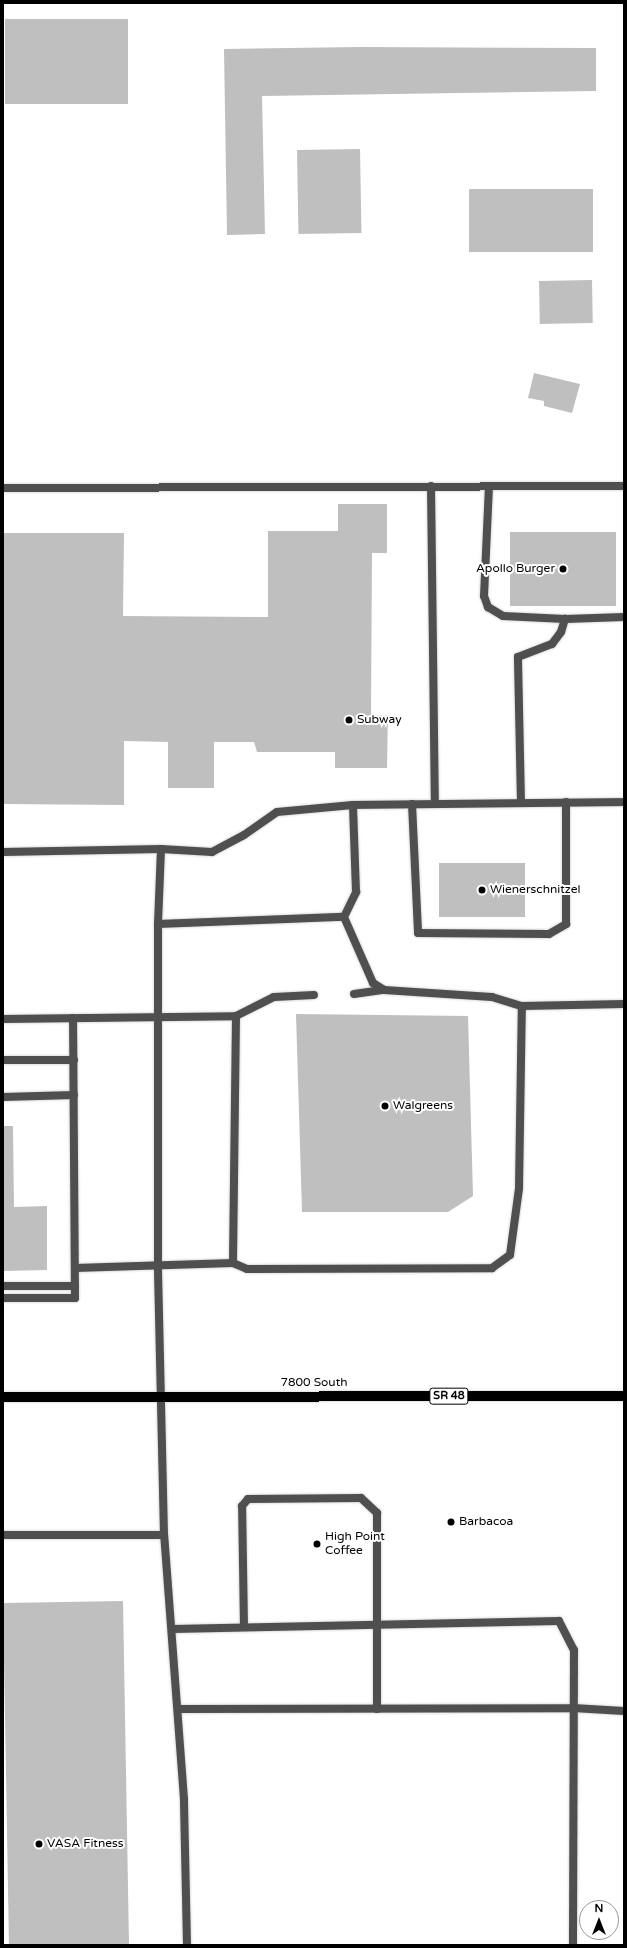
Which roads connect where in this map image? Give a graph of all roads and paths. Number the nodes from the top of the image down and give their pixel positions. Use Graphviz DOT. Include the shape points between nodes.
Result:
graph roads {
  1 [pos="431,486"];
  2 [pos="489,486"];
  3 [pos="624,486"];
  4 [pos="3,488"];
  5 [pos="624,617"];
  6 [pos="565,619"];
  7 [pos="566,802"];
  8 [pos="624,802"];
  9 [pos="521,803"];
  10 [pos="412,804"];
  11 [pos="435,804"];
  12 [pos="353,805"];
  13 [pos="161,849"];
  14 [pos="3,852"];
  15 [pos="344,917"];
  16 [pos="158,924"];
  17 [pos="384,990"];
  18 [pos="354,994"];
  19 [pos="314,995"];
  20 [pos="624,1004"];
  21 [pos="522,1006"];
  22 [pos="236,1016"];
  23 [pos="73,1018"];
  24 [pos="158,1018"];
  25 [pos="3,1019"];
  26 [pos="3,1060"];
  27 [pos="74,1060"];
  28 [pos="74,1095"];
  29 [pos="3,1097"];
  30 [pos="233,1263"];
  31 [pos="158,1267"];
  32 [pos="75,1268"];
  33 [pos="3,1286"];
  34 [pos="75,1286"];
  35 [pos="3,1298"];
  36 [pos="162,1396"];
  37 [pos="624,1396"];
  38 [pos="3,1397"];
  39 [pos="3,1535"];
  40 [pos="164,1535"];
  41 [pos="377,1624"];
  42 [pos="244,1627"];
  43 [pos="173,1629"];
  44 [pos="573,1708"];
  45 [pos="178,1709"];
  46 [pos="377,1709"];
  47 [pos="624,1711"];
  48 [pos="187,1945"];
  49 [pos="572,1945"];
  1 -- 2 [label="lane"];
  1 -- 4 [label="lane"];
  1 -- 11 [label="lane"];
  2 -- 3 [label="lane"];
  2 -- 6 [label="lane" via="484,596 488,607 503,616"];
  5 -- 6 [label="lane"];
  6 -- 9 [label="lane" via="561,632 552,644 518,657"];
  7 -- 8 [label="lane"];
  7 -- 9 [label="lane"];
  7 -- 10 [label="lane" via="566,924 549,934 418,933"];
  9 -- 11 [label="lane"];
  10 -- 11 [label="lane"];
  10 -- 12 [label="lane"];
  12 -- 13 [label="lane" via="277,812 244,835 212,852"];
  12 -- 15 [label="lane" via="356,892"];
  13 -- 14 [label="lane"];
  13 -- 16 [label="lane"];
  15 -- 16 [label="lane"];
  15 -- 17 [label="lane" via="373,983"];
  16 -- 24 [label="lane"];
  17 -- 18 [label="lane"];
  17 -- 21 [label="lane" via="492,997"];
  19 -- 22 [label="lane" via="274,997"];
  20 -- 21 [label="lane"];
  21 -- 30 [label="lane" via="519,1188 510,1255 492,1268 247,1269"];
  22 -- 24 [label="lane"];
  22 -- 30 [label="lane"];
  23 -- 24 [label="lane"];
  23 -- 25 [label="lane"];
  23 -- 27 [label="lane"];
  24 -- 31 [label="lane"];
  26 -- 27 [label="lane"];
  27 -- 28 [label="lane"];
  28 -- 29 [label="lane"];
  28 -- 32 [label="lane"];
  30 -- 31 [label="lane"];
  31 -- 32 [label="lane"];
  31 -- 36 [label="lane"];
  32 -- 34 [label="lane"];
  33 -- 34 [label="lane"];
  34 -- 35 [label="lane" via="75,1298"];
  36 -- 37 [label="main road, 7800 South / SR 48"];
  36 -- 38 [label="main road, 7800 South / SR 48"];
  36 -- 40 [label="lane"];
  39 -- 40 [label="lane"];
  40 -- 43 [label="lane"];
  41 -- 42 [label="lane"];
  41 -- 42 [label="lane" via="377,1513 361,1498 248,1500 242,1506"];
  41 -- 44 [label="lane" via="559,1621 574,1650"];
  41 -- 46 [label="lane"];
  42 -- 43 [label="lane"];
  43 -- 45 [label="lane"];
  44 -- 46 [label="lane"];
  44 -- 47 [label="lane"];
  44 -- 49 [label="lane"];
  45 -- 46 [label="lane"];
  45 -- 48 [label="lane"];
}
